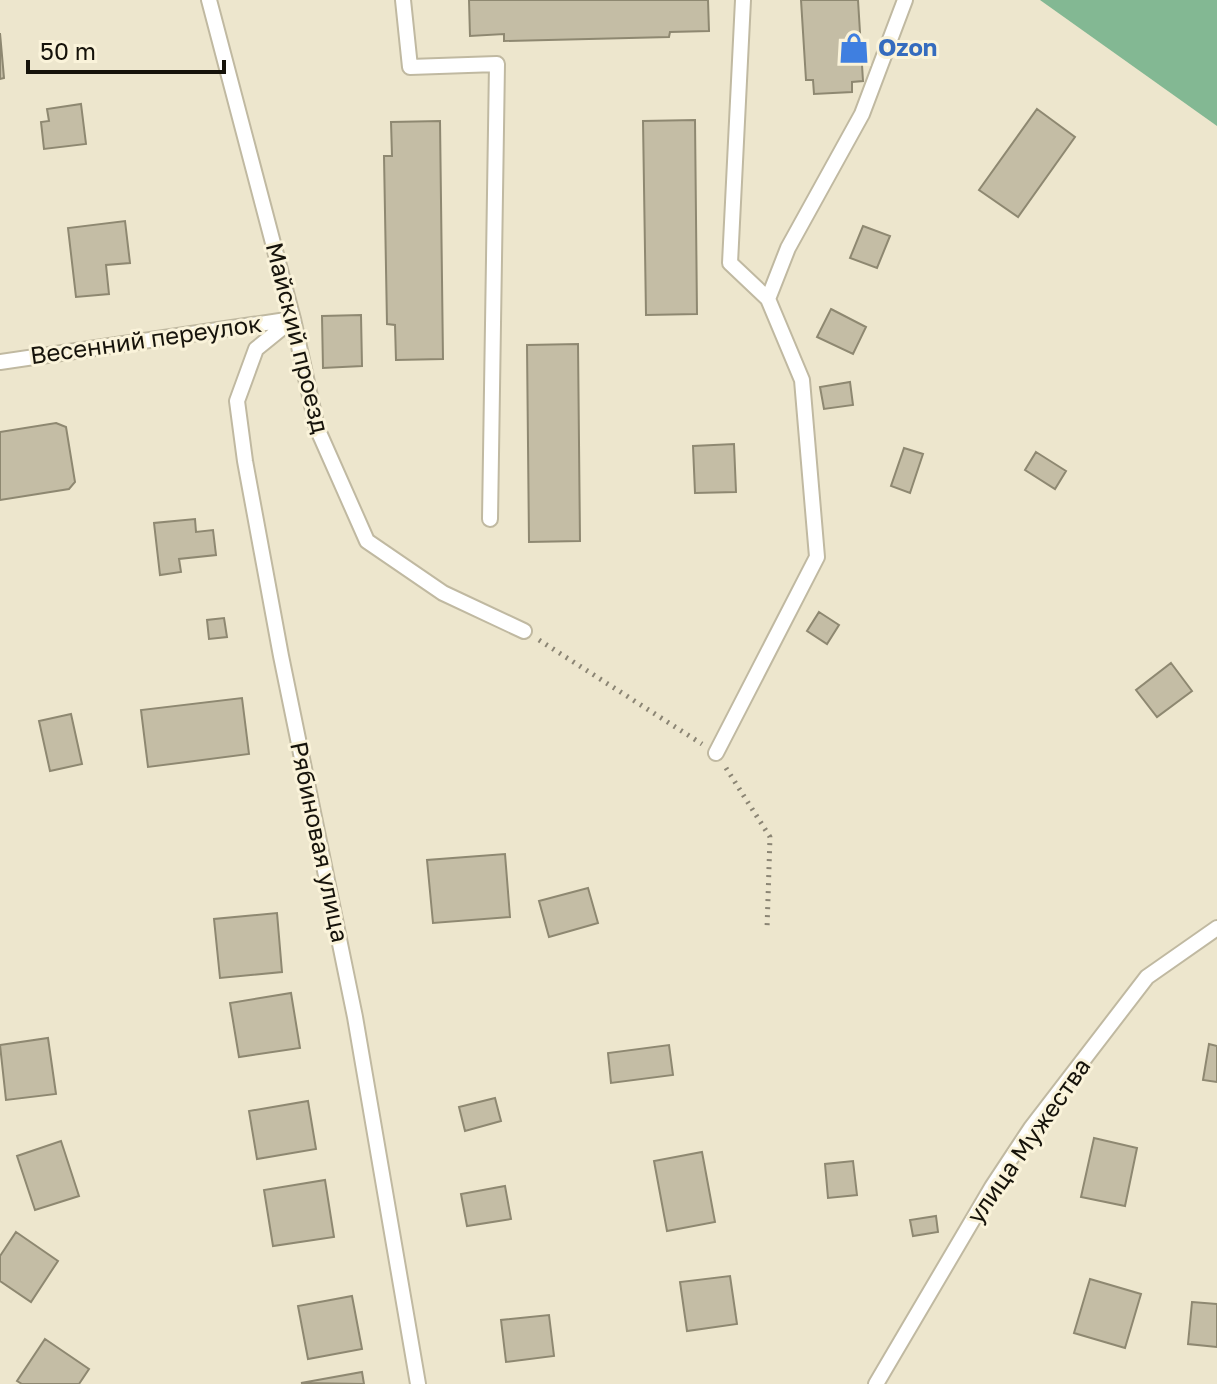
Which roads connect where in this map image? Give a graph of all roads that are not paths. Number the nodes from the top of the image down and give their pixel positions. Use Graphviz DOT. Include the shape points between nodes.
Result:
graph roads {
  1 [pos="209,0"];
  2 [pos="403,0"];
  3 [pos="743,0"];
  4 [pos="905,0"];
  5 [pos="768,299"];
  6 [pos="293,319"];
  7 [pos="0,362"];
  8 [pos="490,519"];
  9 [pos="524,631"];
  10 [pos="716,753"];
  11 [pos="1217,928"];
  12 [pos="418,1384"];
  13 [pos="876,1384"];
  1 -- 6 [label="lane, Майский проезд"];
  2 -- 8 [label="lane" via="410,67 497,64"];
  3 -- 5 [label="lane" via="730,263"];
  4 -- 5 [label="lane" via="862,114 788,248"];
  5 -- 10 [label="lane" via="802,380 817,557"];
  6 -- 7 [label="lane, Весенний переулок"];
  6 -- 9 [label="lane, Майский проезд" via="317,428 367,541 443,593"];
  6 -- 12 [label="lane, Рябиновая улица" via="256,349 237,401 281,656 355,1017"];
  11 -- 13 [label="lane, улица Мужества" via="1147,977 1031,1128"];
}
